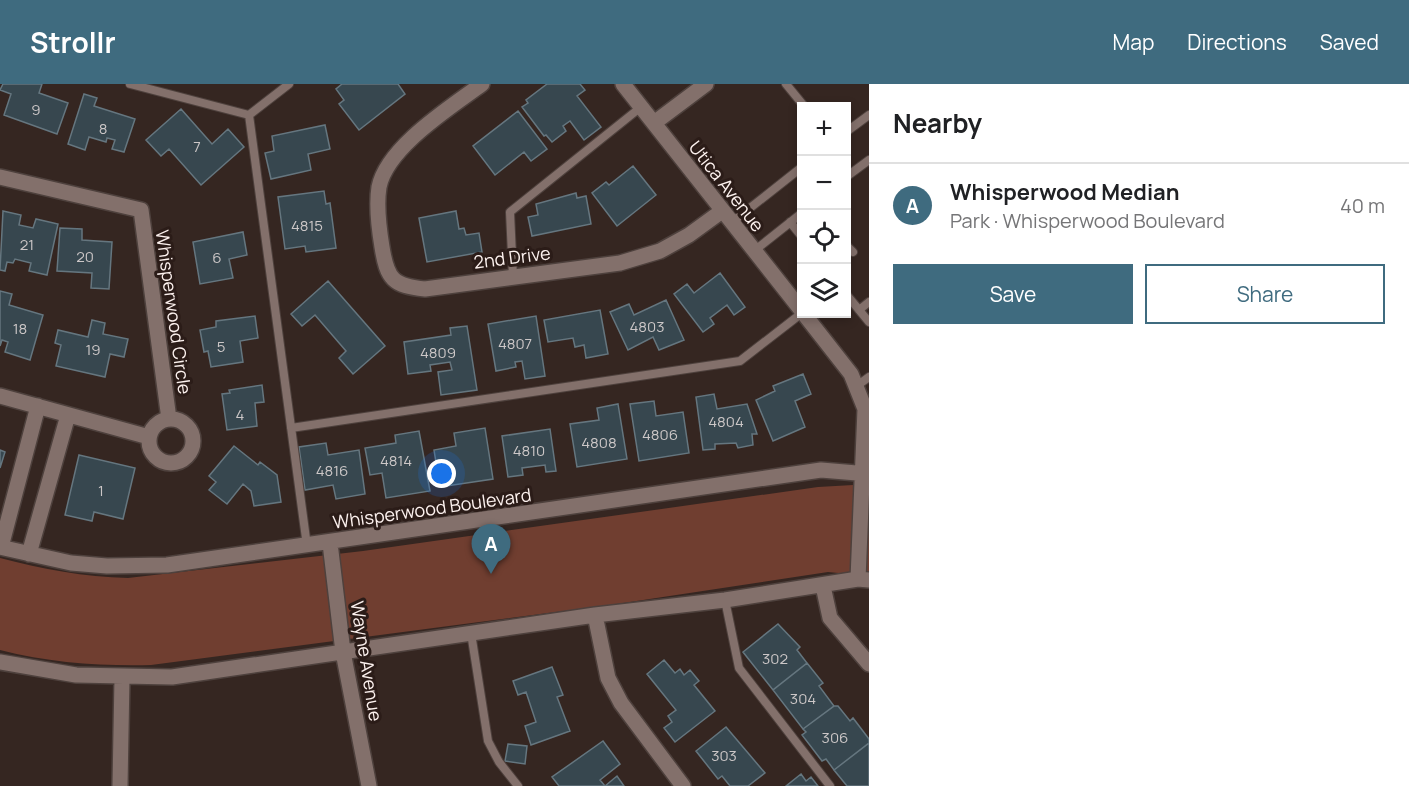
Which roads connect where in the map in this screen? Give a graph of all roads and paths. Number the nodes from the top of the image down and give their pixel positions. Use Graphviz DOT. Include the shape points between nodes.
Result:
graph roads {
  1 [pos="130,84"];
  2 [pos="289,84"];
  3 [pos="482,84"];
  4 [pos="623,84"];
  5 [pos="706,84"];
  6 [pos="786,84"];
  7 [pos="801,102"];
  8 [pos="641,106"];
  9 [pos="249,115"];
  10 [pos="869,115"];
  11 [pos="654,123"];
  12 [pos="851,128"];
  13 [pos="869,160"];
  14 [pos="797,170"];
  15 [pos="851,173"];
  16 [pos="0,177"];
  17 [pos="797,216"];
  18 [pos="726,217"];
  19 [pos="790,222"];
  20 [pos="797,232"];
  21 [pos="851,249"];
  22 [pos="754,251"];
  23 [pos="854,252"];
  24 [pos="513,277"];
  25 [pos="851,300"];
  26 [pos="869,302"];
  27 [pos="797,306"];
  28 [pos="859,310"];
  29 [pos="797,316"];
  30 [pos="807,318"];
  31 [pos="869,322"];
  32 [pos="863,381"];
  33 [pos="0,396"];
  34 [pos="38,406"];
  35 [pos="68,415"];
  36 [pos="169,419"];
  37 [pos="291,428"];
  38 [pos="149,437"];
  39 [pos="866,473"];
  40 [pos="330,543"];
  41 [pos="307,546"];
  42 [pos="0,547"];
  43 [pos="29,554"];
  44 [pos="864,580"];
  45 [pos="823,586"];
  46 [pos="725,600"];
  47 [pos="595,615"];
  48 [pos="471,633"];
  49 [pos="343,652"];
  50 [pos="0,662"];
  51 [pos="869,664"];
  52 [pos="122,678"];
  53 [pos="120,786"];
  54 [pos="369,786"];
  55 [pos="518,786"];
  56 [pos="683,786"];
  57 [pos="830,786"];
  1 -- 9 [label="lane"];
  2 -- 9 [label="lane"];
  3 -- 24 [label="street, 2nd Drive" via="420,132 393,160 379,186 386,271 402,287 424,290"];
  4 -- 8 [label="street, Utica Avenue"];
  5 -- 11 [label="street"];
  6 -- 7 [label="lane"];
  8 -- 11 [label="street, Utica Avenue"];
  8 -- 24 [label="lane" via="510,212"];
  9 -- 37 [label="lane"];
  10 -- 12 [label="lane"];
  11 -- 18 [label="street, Utica Avenue"];
  13 -- 15 [label="lane"];
  14 -- 18 [label="lane"];
  16 -- 36 [label="street, Whisperwood Circle" via="141,210"];
  17 -- 19 [label="lane"];
  18 -- 22 [label="street, Utica Avenue"];
  18 -- 24 [label="street, 2nd Drive" via="660,251 620,263"];
  19 -- 20 [label="lane"];
  19 -- 22 [label="lane"];
  21 -- 23 [label="lane"];
  22 -- 27 [label="street, Utica Avenue"];
  25 -- 28 [label="lane"];
  26 -- 28 [label="lane"];
  28 -- 31 [label="lane"];
  29 -- 37 [label="lane" via="740,361"];
  30 -- 32 [label="street, Utica Avenue"];
  32 -- 39 [label="street, Utica Avenue"];
  33 -- 34 [label="street"];
  34 -- 35 [label="street"];
  34 -- 42 [label="street"];
  35 -- 38 [label="street"];
  35 -- 43 [label="street"];
  36 -- 38 [label="street, Whisperwood Circle" via="156,425"];
  36 -- 38 [label="street, Whisperwood Circle" via="183,423 192,435 188,456 175,463 160,461 150,451"];
  37 -- 41 [label="lane"];
  39 -- 40 [label="street, Whisperwood Boulevard" via="821,470"];
  39 -- 44 [label="street, Utica Avenue"];
  40 -- 41 [label="street, Whisperwood Boulevard"];
  40 -- 49 [label="street, Wayne Avenue"];
  41 -- 43 [label="street, Whisperwood Boulevard" via="167,565 95,565"];
  42 -- 43 [label="street, Whisperwood Boulevard"];
  44 -- 45 [label="street"];
  45 -- 46 [label="street"];
  45 -- 51 [label="street" via="830,618"];
  46 -- 47 [label="street"];
  46 -- 57 [label="lane" via="739,668"];
  47 -- 48 [label="street"];
  47 -- 56 [label="street" via="608,678 621,703"];
  48 -- 49 [label="street"];
  48 -- 55 [label="lane" via="488,741"];
  49 -- 52 [label="street" via="172,677"];
  49 -- 54 [label="street, Wayne Avenue"];
  50 -- 52 [label="street" via="76,675"];
  52 -- 53 [label="street"];
}
